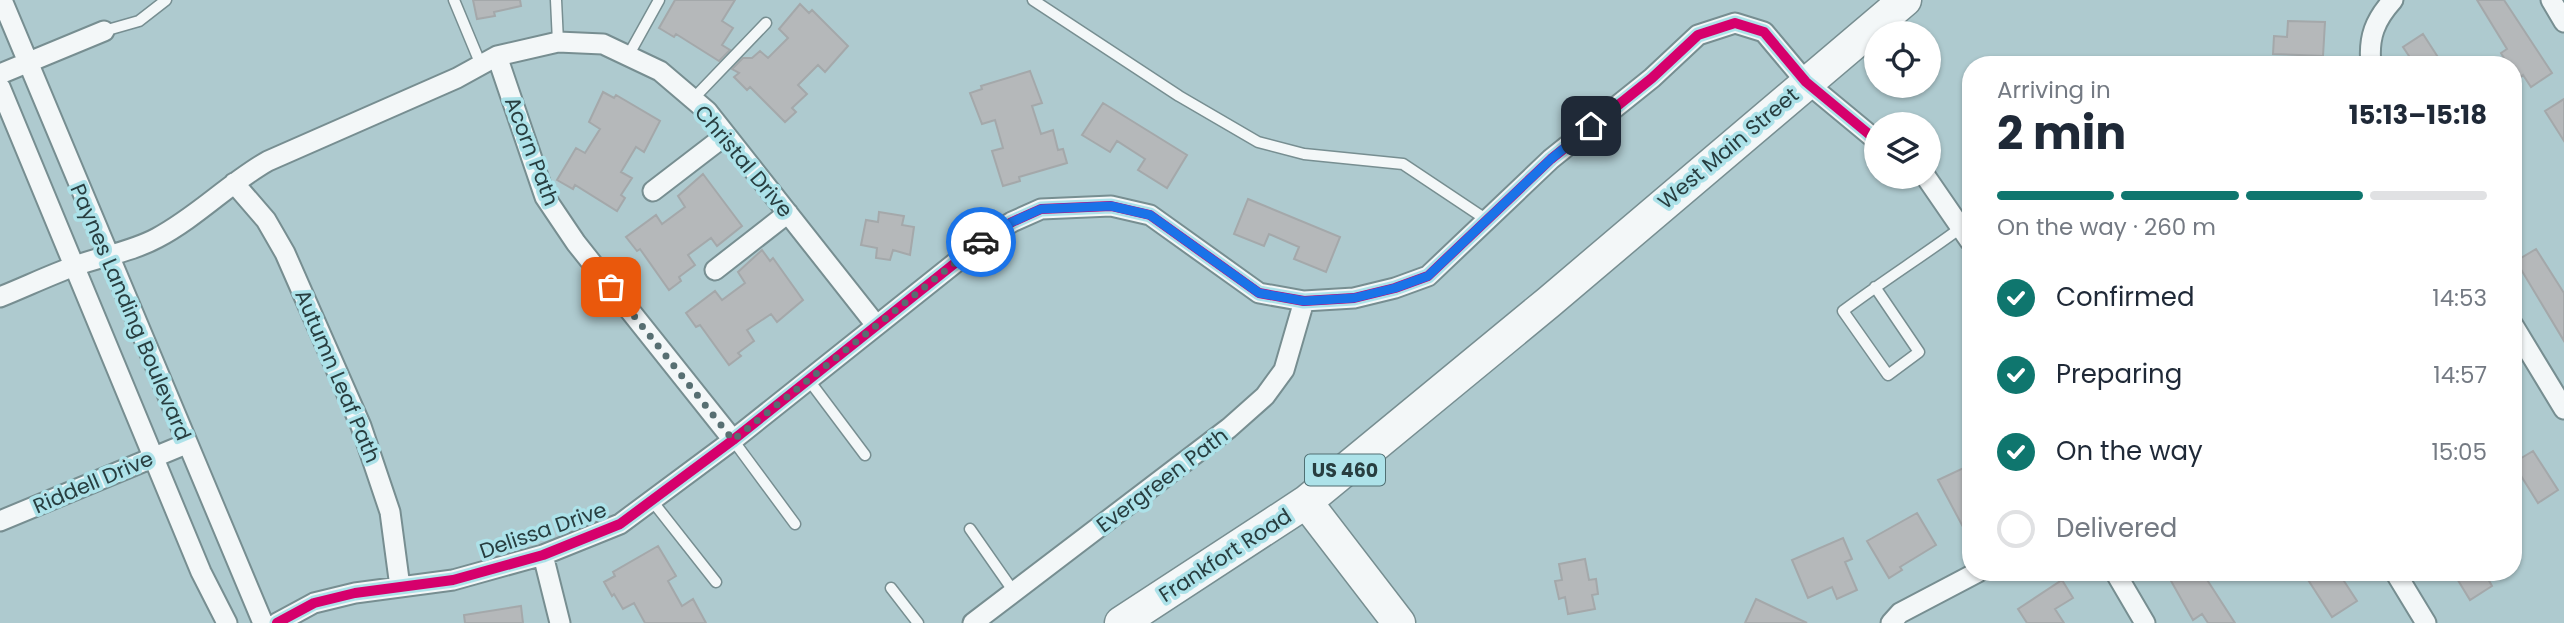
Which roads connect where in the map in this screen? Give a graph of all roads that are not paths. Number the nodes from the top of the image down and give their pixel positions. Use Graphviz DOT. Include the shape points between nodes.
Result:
graph roads {
  1 [pos="2,0"];
  2 [pos="166,0"];
  3 [pos="454,0"];
  4 [pos="556,0"];
  5 [pos="659,0"];
  6 [pos="1034,0"];
  7 [pos="1905,0"];
  8 [pos="2393,0"];
  9 [pos="765,23"];
  10 [pos="104,31"];
  11 [pos="558,42"];
  12 [pos="628,56"];
  13 [pos="2371,56"];
  14 [pos="489,60"];
  15 [pos="28,63"];
  16 [pos="0,74"];
  17 [pos="1806,82"];
  18 [pos="0,87"];
  19 [pos="693,99"];
  20 [pos="1864,131"];
  21 [pos="726,135"];
  22 [pos="234,183"];
  23 [pos="1936,189"];
  24 [pos="653,191"];
  25 [pos="788,213"];
  26 [pos="1487,220"];
  27 [pos="1962,222"];
  28 [pos="1962,234"];
  29 [pos="107,255"];
  30 [pos="76,266"];
  31 [pos="715,270"];
  32 [pos="1875,287"];
  33 [pos="0,297"];
  34 [pos="1553,298"];
  35 [pos="1304,301"];
  36 [pos="876,324"];
  37 [pos="2522,340"];
  38 [pos="808,379"];
  39 [pos="2564,409"];
  40 [pos="733,440"];
  41 [pos="186,443"];
  42 [pos="865,455"];
  43 [pos="154,456"];
  44 [pos="653,502"];
  45 [pos="1306,502"];
  46 [pos="0,521"];
  47 [pos="795,523"];
  48 [pos="970,529"];
  49 [pos="543,555"];
  50 [pos="1962,580"];
  51 [pos="2120,581"];
  52 [pos="2400,581"];
  53 [pos="716,582"];
  54 [pos="400,587"];
  55 [pos="891,588"];
  56 [pos="1014,592"];
  57 [pos="227,623"];
  58 [pos="263,623"];
  59 [pos="277,623"];
  60 [pos="560,623"];
  61 [pos="918,623"];
  62 [pos="973,623"];
  63 [pos="1121,623"];
  64 [pos="1399,623"];
  65 [pos="1891,623"];
  66 [pos="2145,623"];
  67 [pos="2426,623"];
  1 -- 15 [label="street, Paynes Landing Boulevard"];
  2 -- 10 [label="lane" via="139,21"];
  3 -- 14 [label="lane"];
  4 -- 11 [label="lane"];
  5 -- 12 [label="lane"];
  6 -- 26 [label="lane" via="1258,142 1304,154 1403,164"];
  7 -- 17 [label="main road, West Main Street / US 460"];
  8 -- 13 [label="street" via="2373,27"];
  9 -- 19 [label="lane"];
  10 -- 15 [label="street"];
  11 -- 12 [label="street, Christal Drive" via="603,44"];
  11 -- 14 [label="street, Christal Drive"];
  12 -- 19 [label="street, Christal Drive" via="660,71"];
  14 -- 22 [label="street, Christal Drive" via="268,161"];
  14 -- 40 [label="street, Acorn Path" via="545,197 576,243"];
  15 -- 16 [label="street"];
  15 -- 29 [label="street, Paynes Landing Boulevard"];
  17 -- 20 [label="street"];
  17 -- 26 [label="street, Delissa Drive" via="1764,32 1735,23 1698,35 1551,159"];
  17 -- 34 [label="main road, West Main Street / US 460"];
  18 -- 30 [label="street, Paynes Landing Boulevard"];
  19 -- 21 [label="street, Christal Drive"];
  21 -- 24 [label="street"];
  21 -- 25 [label="street, Christal Drive"];
  22 -- 29 [label="street, Christal Drive" via="158,237 138,248"];
  22 -- 54 [label="street, Autumn Leaf Path" via="266,220 285,253 361,426 390,512"];
  23 -- 27 [label="street"];
  25 -- 31 [label="street"];
  25 -- 36 [label="street, Christal Drive"];
  26 -- 35 [label="street, Delissa Drive" via="1428,276 1354,298"];
  28 -- 32 [label="lane"];
  29 -- 30 [label="street"];
  29 -- 41 [label="street, Paynes Landing Boulevard"];
  30 -- 33 [label="street"];
  30 -- 43 [label="street, Paynes Landing Boulevard"];
  32 -- 32 [label="lane" via="1919,352 1888,375 1843,311"];
  34 -- 45 [label="main road, Frankfort Road / US 460"];
  35 -- 36 [label="street, Delissa Drive" via="1259,293 1150,215 1111,206 1072,207 1041,209 1012,222"];
  35 -- 56 [label="street, Evergreen Path" via="1284,370 1265,396"];
  36 -- 38 [label="street, Delissa Drive"];
  37 -- 39 [label="street"];
  38 -- 40 [label="street, Delissa Drive"];
  38 -- 42 [label="lane"];
  40 -- 44 [label="street, Delissa Drive"];
  40 -- 47 [label="lane"];
  41 -- 43 [label="street, Riddell Drive"];
  41 -- 58 [label="street, Paynes Landing Boulevard"];
  43 -- 46 [label="street, Riddell Drive"];
  43 -- 57 [label="street, Paynes Landing Boulevard"];
  44 -- 49 [label="street, Delissa Drive" via="620,524"];
  44 -- 53 [label="lane"];
  45 -- 63 [label="main road, Frankfort Road / US 460"];
  45 -- 64 [label="main road"];
  48 -- 56 [label="lane"];
  49 -- 54 [label="street, Delissa Drive" via="453,580"];
  49 -- 60 [label="street"];
  50 -- 65 [label="street" via="1900,613"];
  51 -- 66 [label="street"];
  52 -- 67 [label="street"];
  54 -- 59 [label="street, Delissa Drive" via="314,603"];
  55 -- 61 [label="lane"];
  56 -- 62 [label="street, Evergreen Path"];
}
